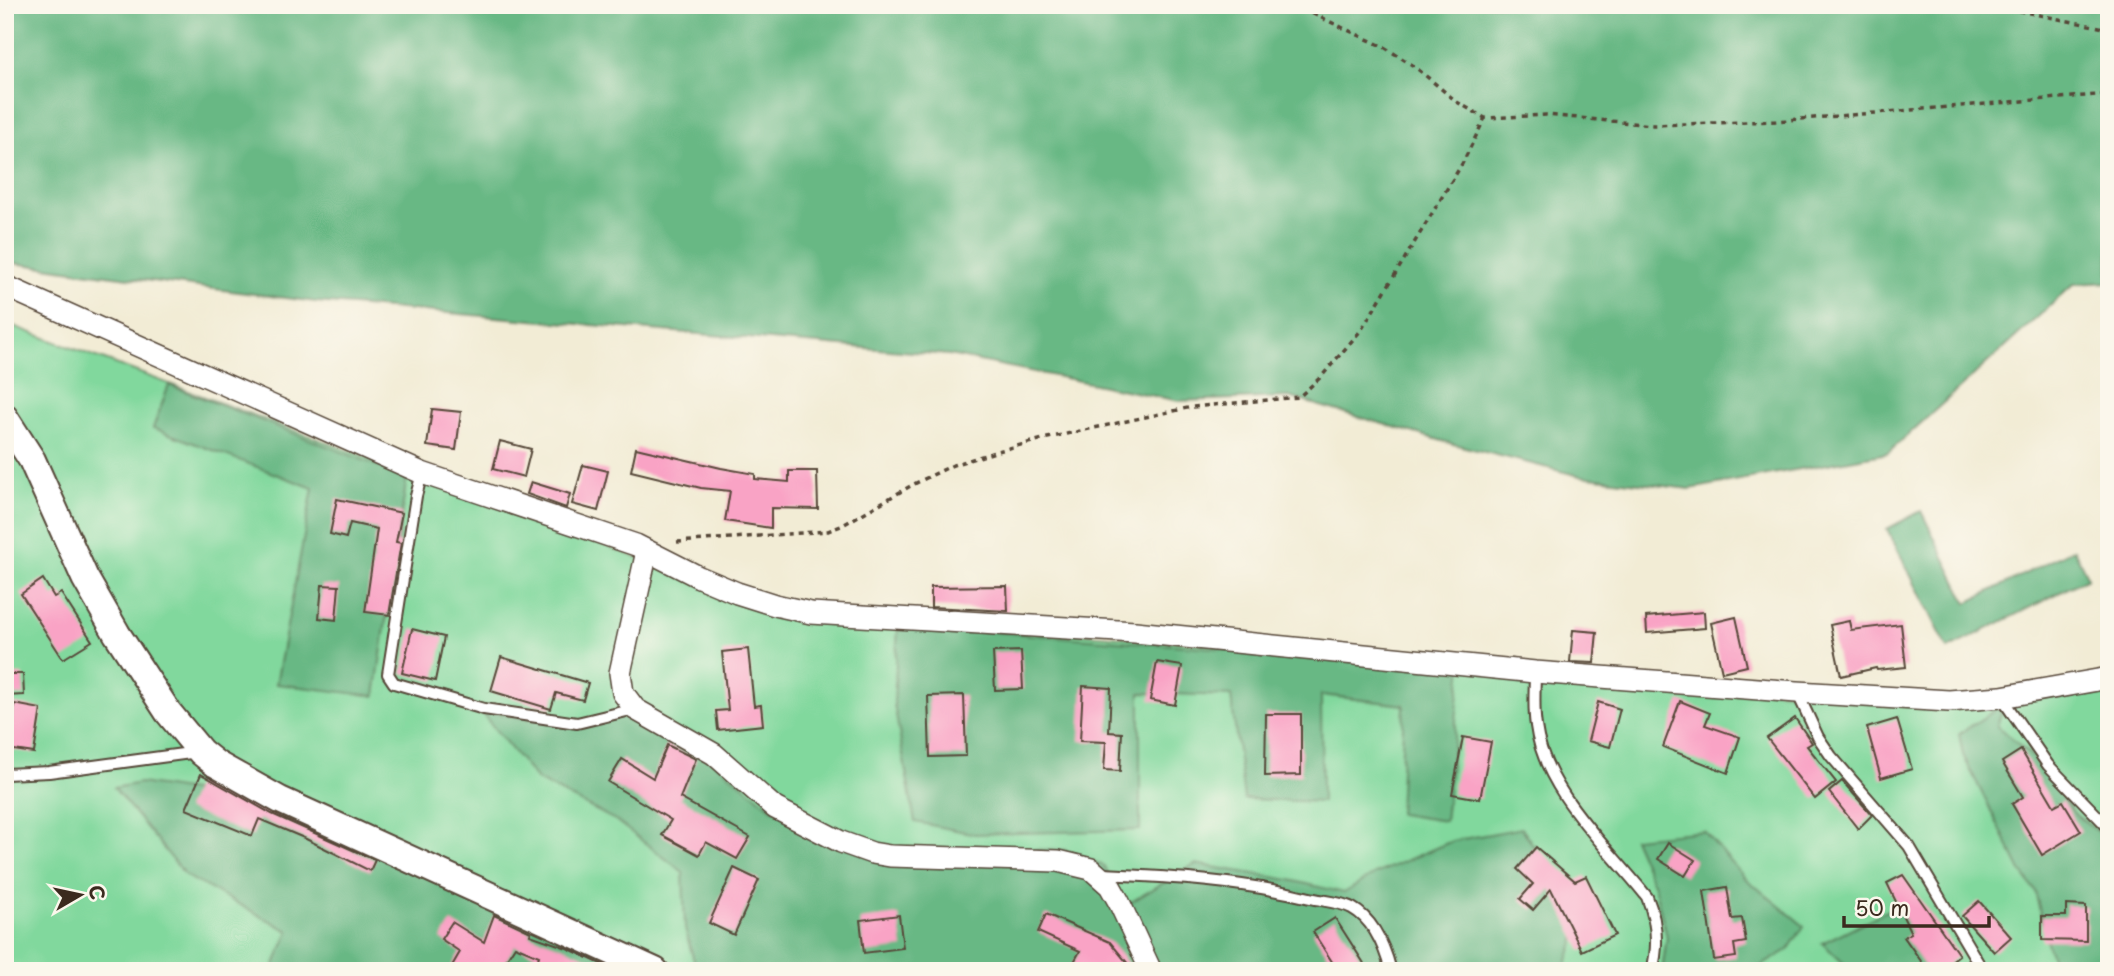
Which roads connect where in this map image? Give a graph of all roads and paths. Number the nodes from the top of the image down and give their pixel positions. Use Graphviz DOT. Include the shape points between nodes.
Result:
graph roads {
  1 [pos="1294,5"];
  2 [pos="1989,5"];
  3 [pos="2109,29"];
  4 [pos="2109,94"];
  5 [pos="1485,118"];
  6 [pos="5,286"];
  7 [pos="5,418"];
  8 [pos="422,473"];
  9 [pos="675,543"];
  10 [pos="647,551"];
  11 [pos="1535,671"];
  12 [pos="2109,678"];
  13 [pos="1797,692"];
  14 [pos="2000,697"];
  15 [pos="635,709"];
  16 [pos="201,752"];
  17 [pos="5,774"];
  18 [pos="2109,828"];
  19 [pos="1099,874"];
  20 [pos="655,971"];
  21 [pos="1152,971"];
  22 [pos="1391,971"];
  23 [pos="1652,971"];
  24 [pos="1983,971"];
  1 -- 5 [label="path" via="1384,47"];
  2 -- 3 [label="path"];
  4 -- 5 [label="path" via="1776,121 1653,125 1546,115"];
  5 -- 9 [label="path" via="1362,329 1299,397 1192,407 998,451 914,484 828,531"];
  6 -- 8 [label="street"];
  7 -- 16 [label="street" via="32,460 85,578 117,634 168,712"];
  8 -- 10 [label="street"];
  8 -- 15 [label="lane" via="390,680 484,709 577,723"];
  10 -- 11 [label="street" via="737,593 811,613 1135,632"];
  10 -- 15 [label="street" via="620,673 627,702"];
  11 -- 13 [label="street"];
  11 -- 23 [label="lane" via="1535,724 1547,761 1570,806 1647,897 1654,914"];
  12 -- 14 [label="street"];
  13 -- 14 [label="street" via="1950,701"];
  13 -- 24 [label="lane" via="1831,756 1909,846"];
  14 -- 18 [label="lane" via="2048,765"];
  15 -- 19 [label="street" via="714,754 780,811 859,849 890,856 1058,861"];
  16 -- 17 [label="lane"];
  16 -- 20 [label="street" via="279,800"];
  19 -- 21 [label="street" via="1119,902"];
  19 -- 22 [label="lane" via="1199,878 1351,907 1374,932"];
}
